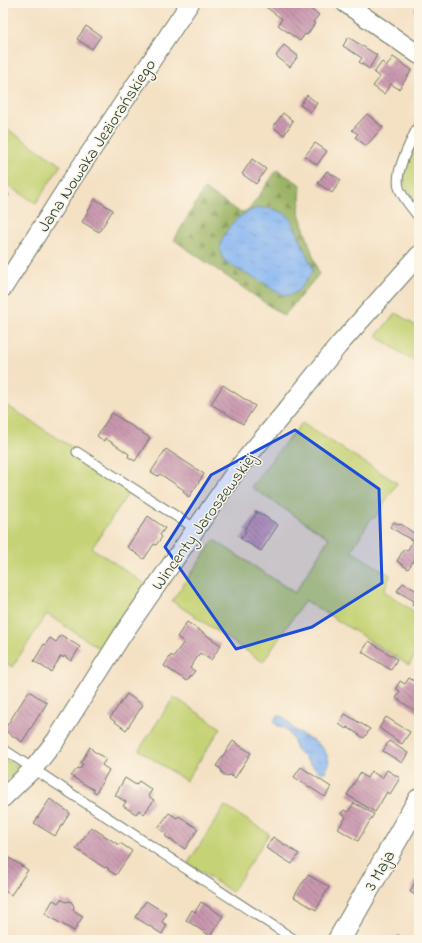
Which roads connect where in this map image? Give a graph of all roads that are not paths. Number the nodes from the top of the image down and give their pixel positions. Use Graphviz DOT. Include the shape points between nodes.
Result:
graph roads {
  1 [pos="190,3"];
  2 [pos="345,3"];
  3 [pos="419,54"];
  4 [pos="419,124"];
  5 [pos="419,218"];
  6 [pos="419,255"];
  7 [pos="3,288"];
  8 [pos="77,452"];
  9 [pos="196,529"];
  10 [pos="3,749"];
  11 [pos="33,769"];
  12 [pos="3,798"];
  13 [pos="419,800"];
  14 [pos="295,940"];
  15 [pos="339,940"];
  1 -- 7 [label="street, Jana Nowaka Jeziorańskiego" via="71,180"];
  2 -- 3 [label="street"];
  4 -- 5 [label="lane" via="400,168 398,184 399,190"];
  6 -- 9 [label="street, Wincenty Jaroszewskiej" via="338,346 238,468"];
  8 -- 9 [label="lane"];
  9 -- 11 [label="street, Wincenty Jaroszewskiej" via="123,634 56,740"];
  10 -- 11 [label="lane"];
  11 -- 12 [label="street, Wincenty Jaroszewskiej"];
  11 -- 14 [label="lane"];
  13 -- 15 [label="street, 3 Maja"];
}
